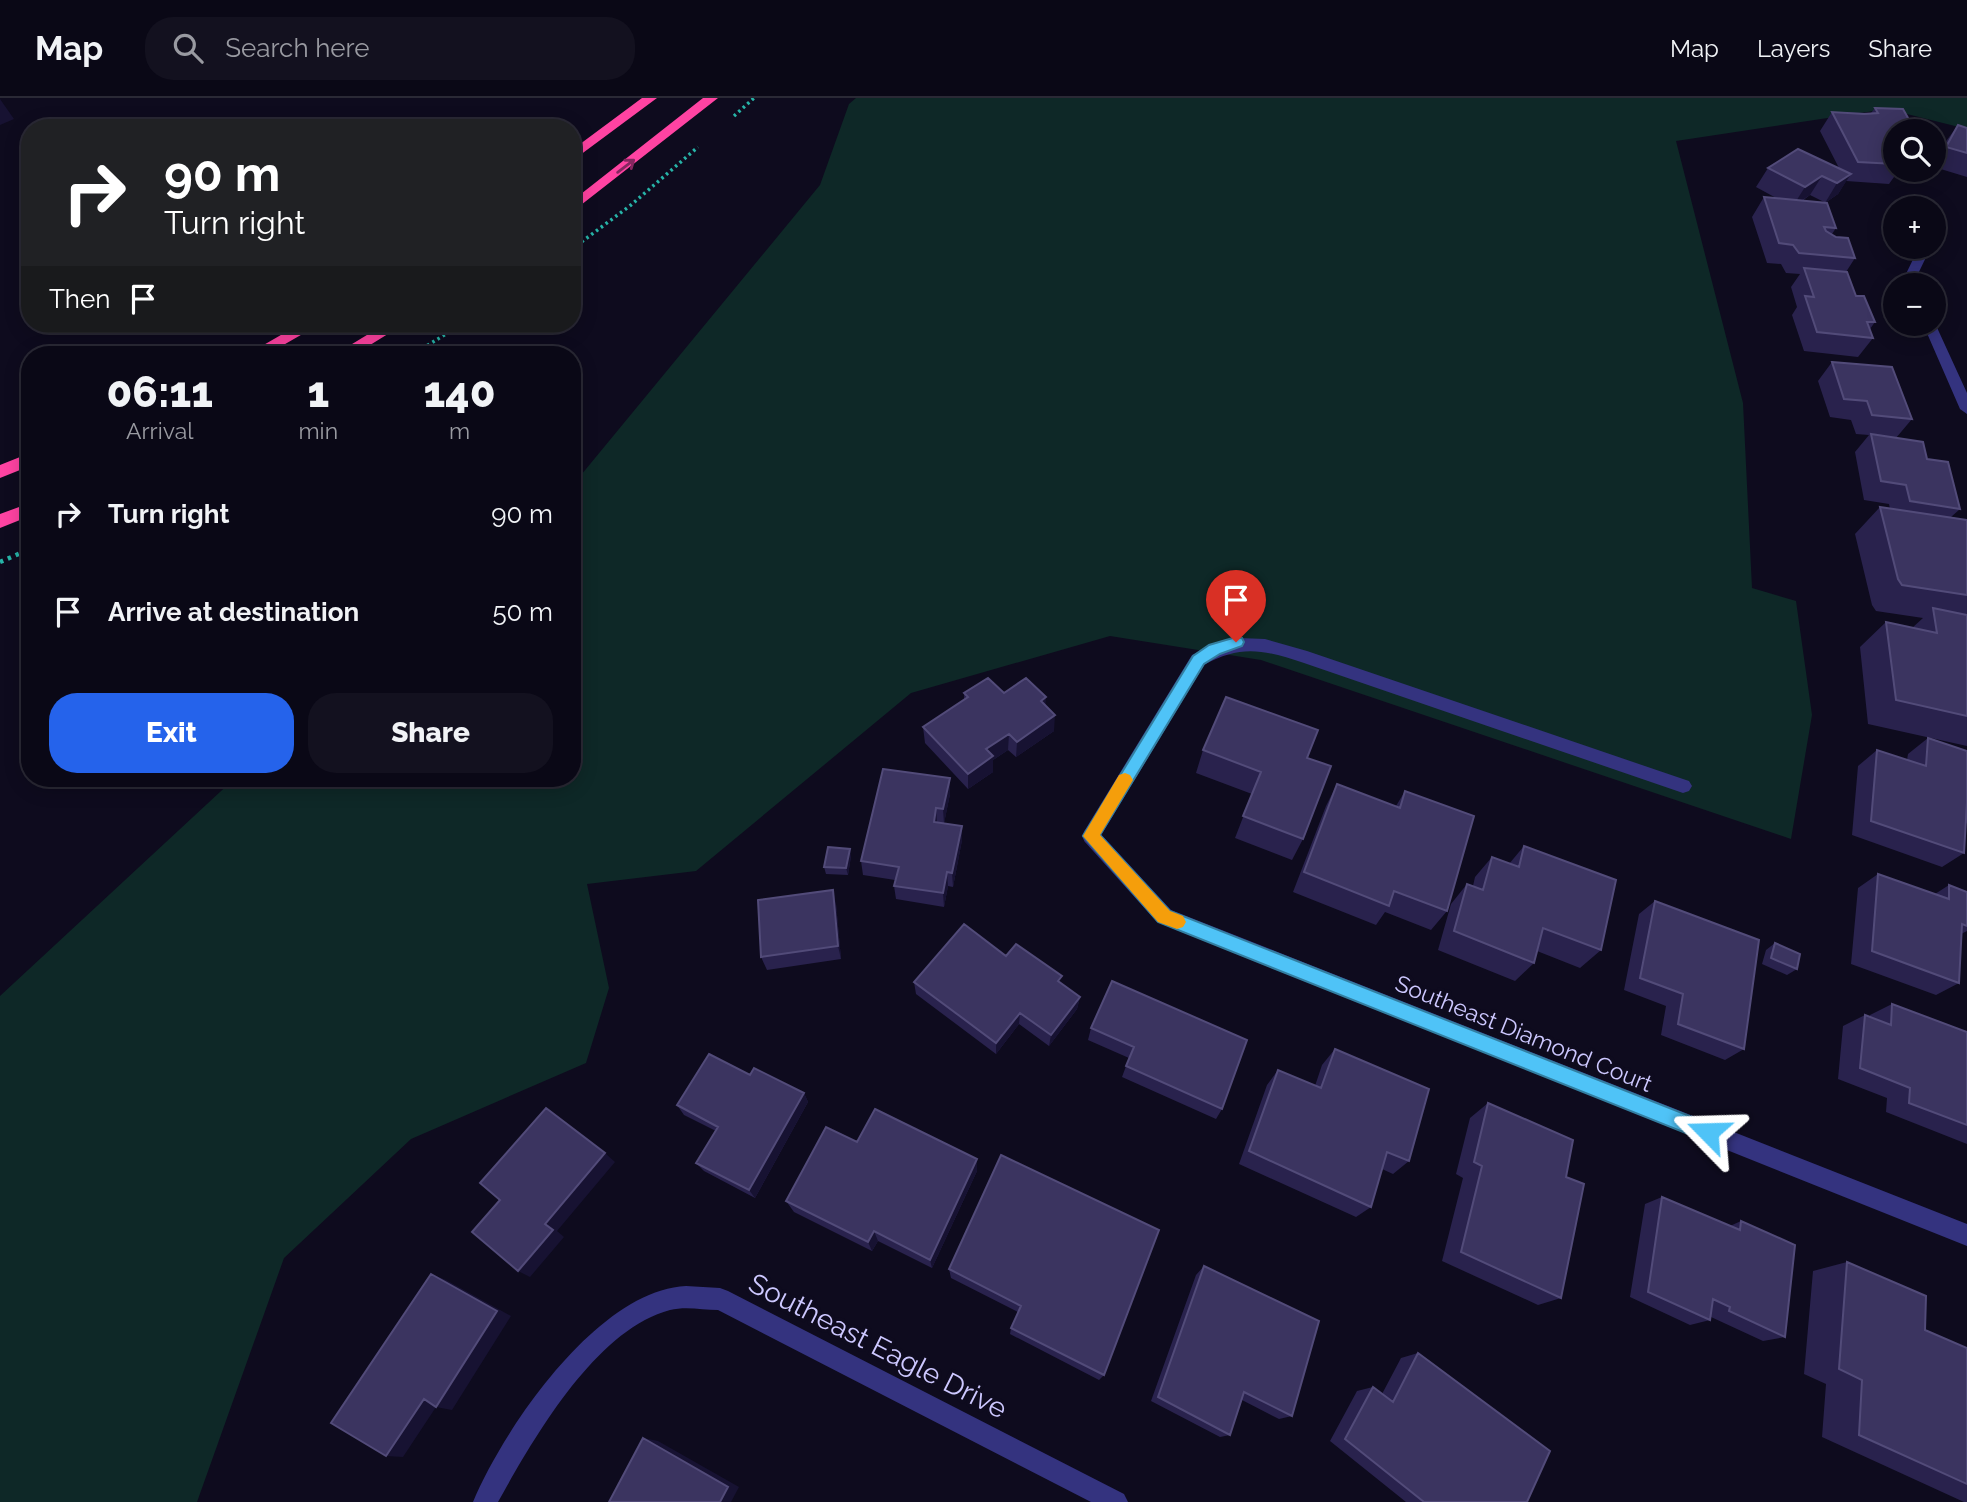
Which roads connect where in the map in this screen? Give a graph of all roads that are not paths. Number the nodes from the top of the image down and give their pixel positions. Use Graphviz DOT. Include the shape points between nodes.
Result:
graph roads {
  1 [pos="650,98"];
  2 [pos="711,98"];
  3 [pos="581,151"];
  4 [pos="581,201"];
  5 [pos="295,333"];
  6 [pos="380,333"];
  7 [pos="1935,336"];
  8 [pos="271,346"];
  9 [pos="358,346"];
  10 [pos="1967,410"];
  11 [pos="21,463"];
  12 [pos="0,472"];
  13 [pos="21,513"];
  14 [pos="0,521"];
  15 [pos="1683,786"];
  16 [pos="1967,1235"];
  17 [pos="485,1502"];
  18 [pos="1116,1502"];
  1 -- 3 [label="highway"];
  4 -- 2 [label="highway, one-way"];
  5 -- 8 [label="highway"];
  6 -- 9 [label="highway"];
  7 -- 10 [label="street"];
  11 -- 12 [label="highway"];
  13 -- 14 [label="highway"];
  15 -- 16 [label="street, Southeast Diamond Court" via="1307,657 1236,642 1198,660 1091,836 1164,916"];
  17 -- 18 [label="street, Southeast Eagle Drive" via="557,1385 622,1320 669,1299 720,1298"];
}
